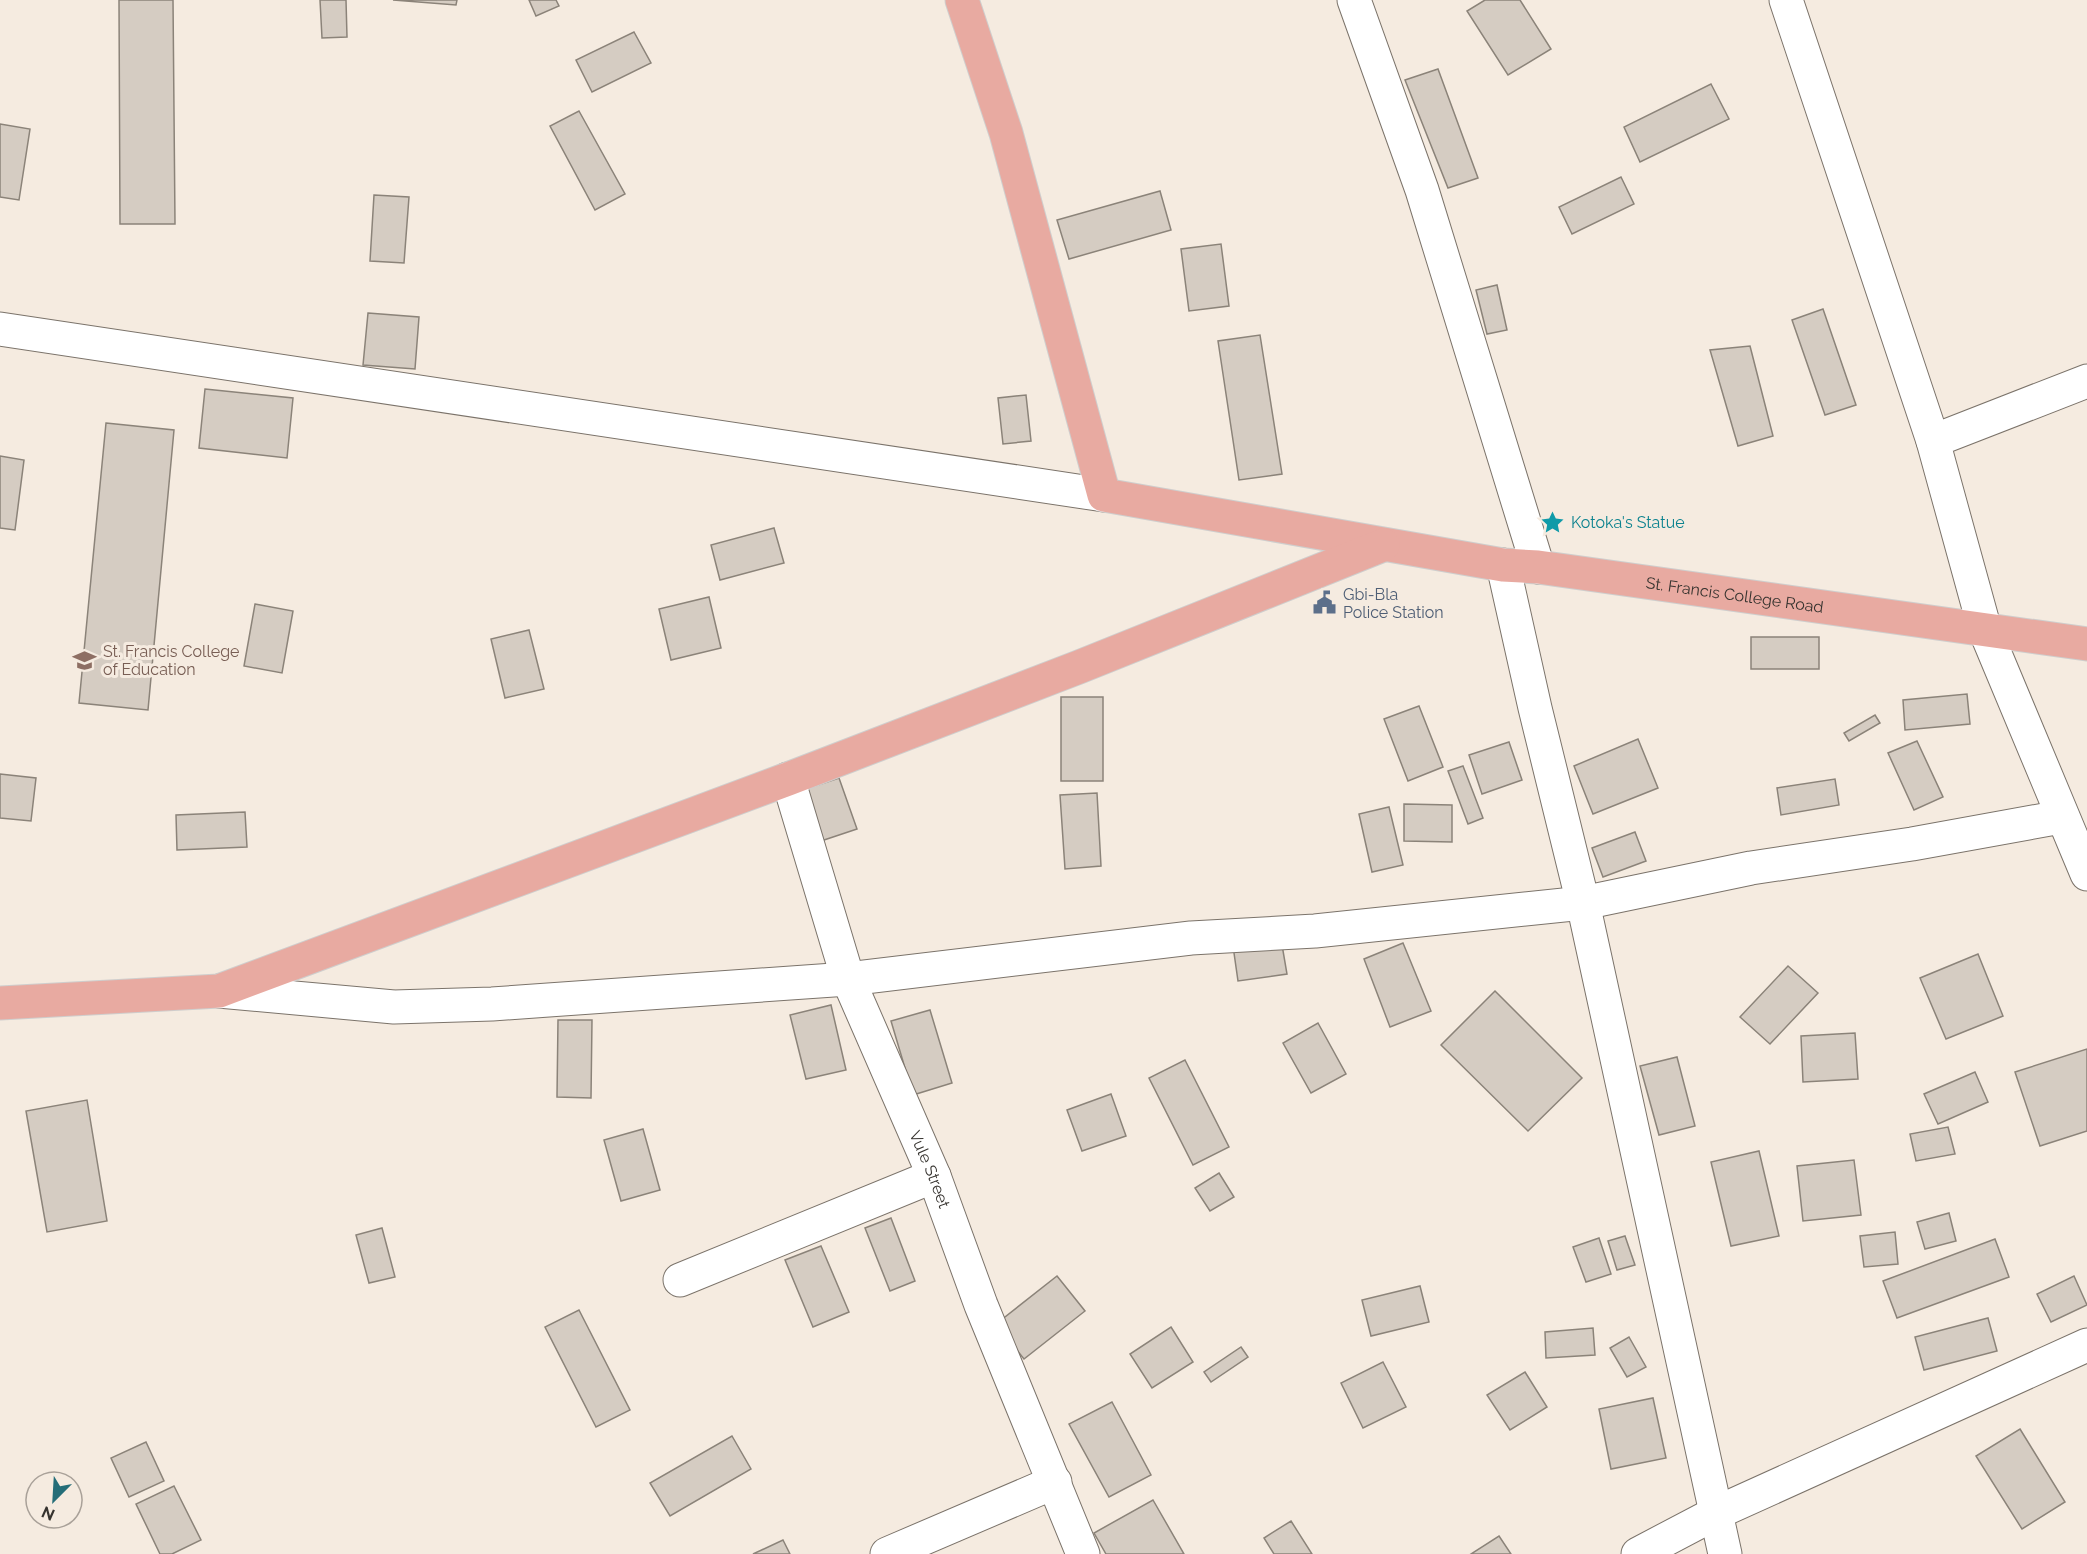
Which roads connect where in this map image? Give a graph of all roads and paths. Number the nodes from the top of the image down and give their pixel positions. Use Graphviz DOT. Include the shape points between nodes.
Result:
graph roads {
  1 [pos="962,0"];
  2 [pos="1354,0"];
  3 [pos="1786,0"];
  4 [pos="0,329"];
  5 [pos="2087,381"];
  6 [pos="1934,441"];
  7 [pos="1104,495"];
  8 [pos="1383,545"];
  9 [pos="1503,565"];
  10 [pos="1538,567"];
  11 [pos="1985,630"];
  12 [pos="2087,644"];
  13 [pos="788,780"];
  14 [pos="2061,817"];
  15 [pos="2087,874"];
  16 [pos="1583,903"];
  17 [pos="848,979"];
  18 [pos="219,991"];
  19 [pos="0,1003"];
  20 [pos="934,1176"];
  21 [pos="680,1280"];
  22 [pos="2087,1345"];
  23 [pos="1055,1482"];
  24 [pos="1716,1513"];
  25 [pos="887,1554"];
  26 [pos="1083,1554"];
  27 [pos="1638,1554"];
  28 [pos="1725,1554"];
  1 -- 7 [label="main road" via="1006,132"];
  2 -- 10 [label="street" via="1422,190"];
  3 -- 6 [label="street"];
  4 -- 7 [label="street"];
  5 -- 6 [label="street"];
  6 -- 11 [label="street"];
  7 -- 8 [label="main road, St. Francis College Road"];
  8 -- 9 [label="main road, St. Francis College Road"];
  8 -- 13 [label="main road"];
  9 -- 10 [label="main road, St. Francis College Road"];
  9 -- 16 [label="street"];
  10 -- 11 [label="main road, St. Francis College Road"];
  11 -- 12 [label="main road, St. Francis College Road"];
  11 -- 14 [label="street"];
  13 -- 17 [label="street, Vule Street"];
  13 -- 18 [label="main road"];
  14 -- 15 [label="street"];
  14 -- 16 [label="street" via="1751,868"];
  16 -- 17 [label="street" via="1315,931 1191,938"];
  16 -- 24 [label="street"];
  17 -- 18 [label="street" via="492,1004 394,1007"];
  17 -- 20 [label="street, Vule Street"];
  18 -- 19 [label="main road"];
  20 -- 21 [label="street"];
  20 -- 23 [label="street, Vule Street" via="981,1305"];
  22 -- 24 [label="street"];
  23 -- 25 [label="street"];
  23 -- 26 [label="street, Vule Street"];
  24 -- 27 [label="street"];
  24 -- 28 [label="street"];
}
